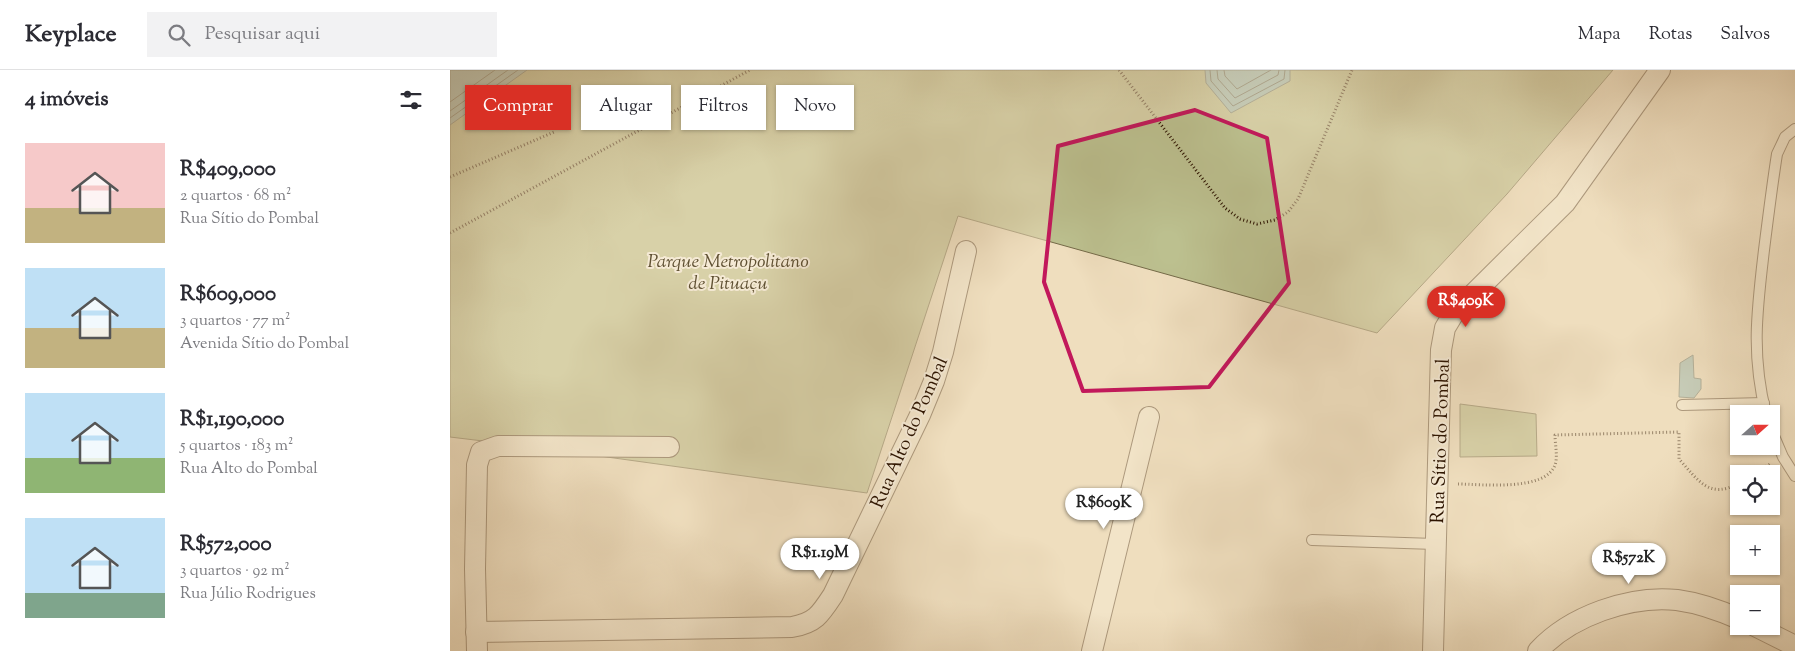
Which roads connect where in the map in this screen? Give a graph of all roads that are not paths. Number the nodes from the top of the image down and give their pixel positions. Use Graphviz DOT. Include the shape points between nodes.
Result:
graph roads {
  1 [pos="1660,70"];
  2 [pos="1795,129"];
  3 [pos="966,251"];
  4 [pos="1682,405"];
  5 [pos="1764,405"];
  6 [pos="1730,407"];
  7 [pos="1149,417"];
  8 [pos="669,447"];
  9 [pos="1780,450"];
  10 [pos="1795,476"];
  11 [pos="1312,540"];
  12 [pos="1435,544"];
  13 [pos="1730,615"];
  14 [pos="1773,635"];
  15 [pos="477,642"];
  16 [pos="1795,646"];
  17 [pos="1092,651"];
  18 [pos="1433,651"];
  19 [pos="1538,651"];
  1 -- 12 [label="street, Rua Sítio do Pombal" via="1565,203 1454,313 1445,328 1441,350"];
  2 -- 5 [label="lane" via="1785,137 1777,154 1756,313 1756,350"];
  3 -- 15 [label="street, Rua Alto do Pombal" via="944,352 934,381 832,595 815,620 792,627"];
  4 -- 6 [label="lane"];
  7 -- 17 [label="street"];
  8 -- 15 [label="street" via="498,446 481,452 477,465"];
  9 -- 10 [label="lane"];
  11 -- 12 [label="lane"];
  12 -- 18 [label="street, Rua Sítio do Pombal"];
  13 -- 19 [label="street" via="1676,600 1638,601 1601,611 1571,624"];
  14 -- 16 [label="street"];
}
